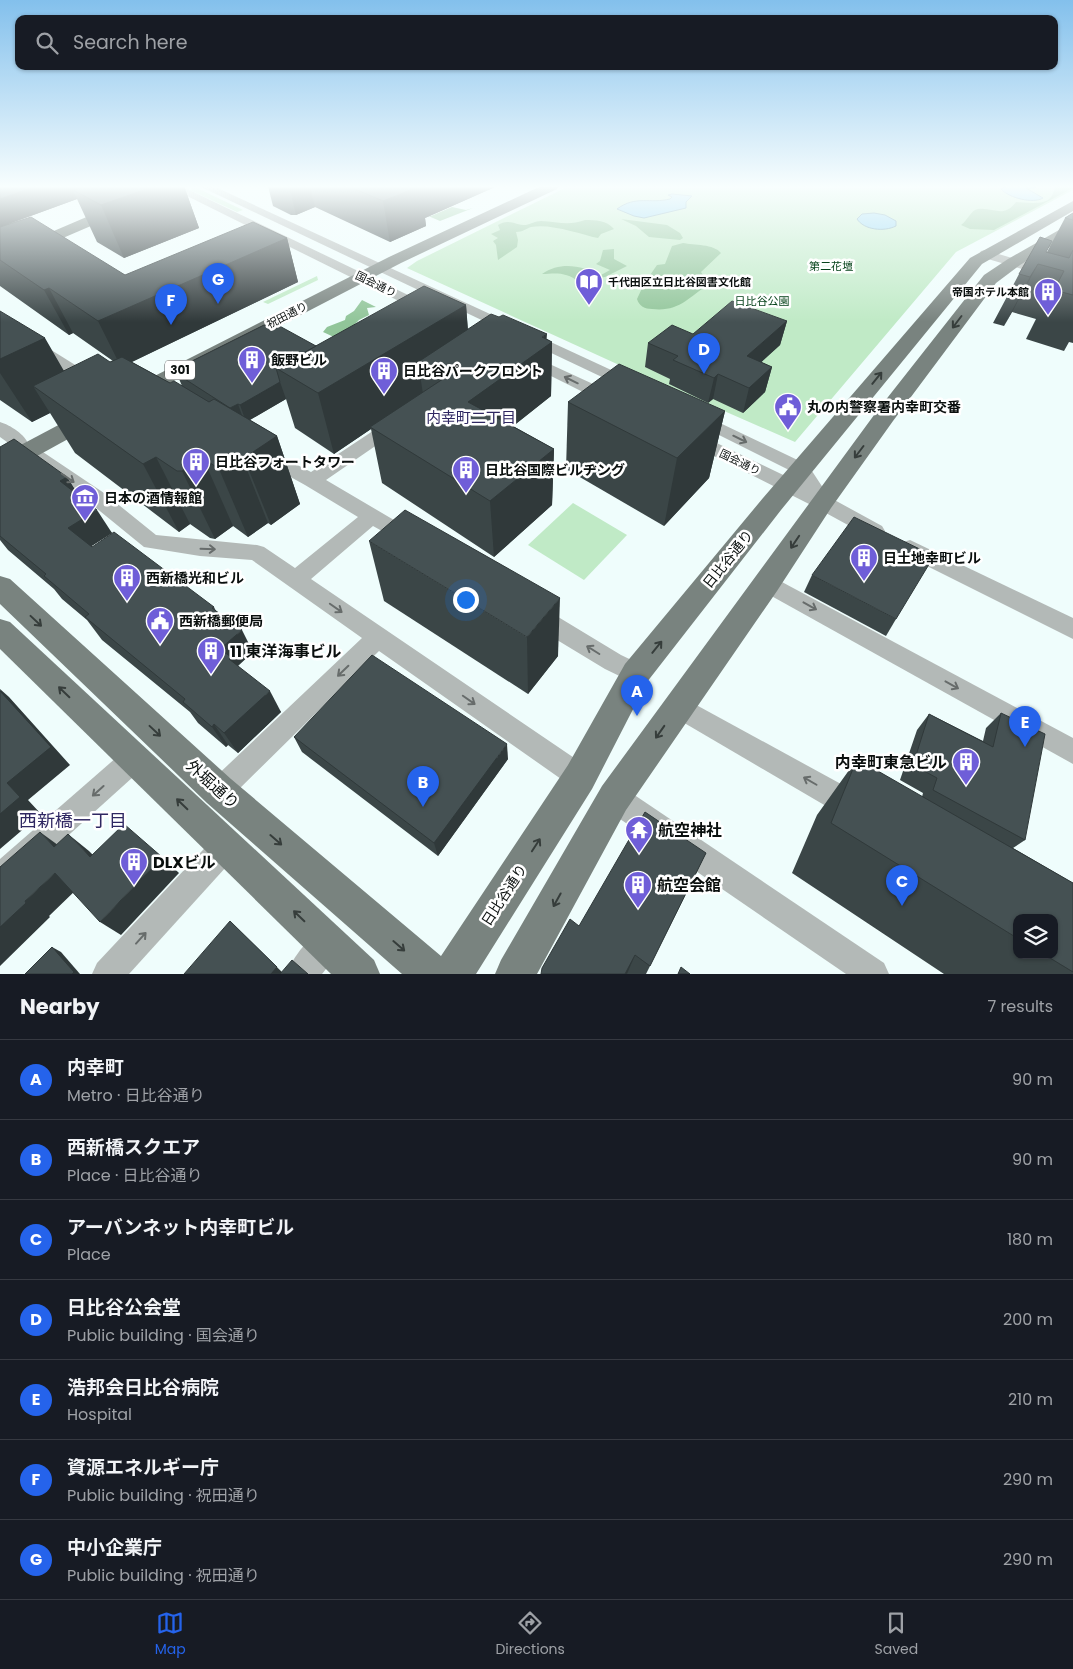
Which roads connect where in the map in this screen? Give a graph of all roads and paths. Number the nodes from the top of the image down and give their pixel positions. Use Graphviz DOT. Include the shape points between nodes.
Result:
graph roads {
  1 [pos="37,231"];
  2 [pos="66,231"];
  3 [pos="277,231"];
  4 [pos="292,231"];
  5 [pos="443,231"];
  6 [pos="451,231"];
  7 [pos="1025,231"];
  8 [pos="1065,231"];
  9 [pos="0,247"];
  10 [pos="985,254"];
  11 [pos="0,260"];
  12 [pos="1012,263"];
  13 [pos="366,270"];
  14 [pos="1073,280"];
  15 [pos="436,314"];
  16 [pos="0,324"];
  17 [pos="517,354"];
  18 [pos="640,389"];
  19 [pos="116,397"];
  20 [pos="156,402"];
  21 [pos="623,405"];
  22 [pos="682,410"];
  23 [pos="408,416"];
  24 [pos="0,428"];
  25 [pos="684,434"];
  26 [pos="24,446"];
  27 [pos="252,448"];
  28 [pos="0,454"];
  29 [pos="0,466"];
  30 [pos="795,477"];
  31 [pos="312,480"];
  32 [pos="822,502"];
  33 [pos="373,515"];
  34 [pos="422,546"];
  35 [pos="296,579"];
  36 [pos="767,583"];
  37 [pos="0,588"];
  38 [pos="522,607"];
  39 [pos="1073,628"];
  40 [pos="0,631"];
  41 [pos="378,637"];
  42 [pos="636,673"];
  43 [pos="678,706"];
  44 [pos="1073,752"];
  45 [pos="134,759"];
  46 [pos="580,777"];
  47 [pos="219,791"];
  48 [pos="614,798"];
  49 [pos="871,816"];
  50 [pos="226,846"];
  51 [pos="0,878"];
  52 [pos="327,942"];
  53 [pos="108,974"];
  54 [pos="302,974"];
  55 [pos="360,974"];
  56 [pos="432,974"];
  57 [pos="453,974"];
  58 [pos="515,974"];
  59 [pos="873,974"];
  1 -- 9 [label="highway"];
  2 -- 11 [label="highway"];
  3 -- 13 [label="street, 国会通り"];
  4 -- 13 [label="street, 国会通り"];
  5 -- 13 [label="main road, 祝田通り / 301"];
  6 -- 13 [label="main road, 祝田通り / 301"];
  7 -- 10 [label="main road, 日比谷通り"];
  8 -- 12 [label="main road"];
  10 -- 12 [label="street"];
  30 -- 10 [label="main road, 日比谷通り, one-way" via="919,327"];
  12 -- 14 [label="street"];
  12 -- 32 [label="main road, one-way" via="990,279"];
  13 -- 15 [label="street, 国会通り"];
  13 -- 18 [label="street, 国会通り"];
  13 -- 19 [label="main road, 祝田通り / 301"];
  16 -- 19 [label="street"];
  21 -- 17 [label="street, one-way"];
  19 -- 20 [label="street"];
  19 -- 26 [label="main road, 祝田通り / 301"];
  22 -- 30 [label="street, 国会通り, one-way"];
  23 -- 31 [label="street"];
  24 -- 26 [label="street"];
  25 -- 30 [label="street, 国会通り"];
  26 -- 28 [label="main road, 祝田通り / 301"];
  26 -- 29 [label="main road, 祝田通り / 301"];
  26 -- 35 [label="street, one-way" via="97,498 151,542 258,553"];
  27 -- 31 [label="street"];
  30 -- 32 [label="street, 国会通り"];
  42 -- 30 [label="main road, 日比谷通り, one-way"];
  31 -- 33 [label="street"];
  32 -- 36 [label="main road, one-way"];
  32 -- 39 [label="street, 国会通り"];
  33 -- 34 [label="street"];
  33 -- 35 [label="street"];
  35 -- 41 [label="street, one-way"];
  36 -- 43 [label="main road"];
  36 -- 44 [label="street, one-way"];
  37 -- 47 [label="main road, 外堀通り, one-way"];
  42 -- 38 [label="street, one-way"];
  45 -- 40 [label="main road, one-way"];
  41 -- 46 [label="street, one-way"];
  41 -- 47 [label="street, one-way"];
  42 -- 46 [label="main road, 日比谷通り"];
  43 -- 48 [label="main road, one-way"];
  49 -- 43 [label="street, one-way"];
  50 -- 45 [label="main road, one-way"];
  45 -- 51 [label="street, one-way"];
  57 -- 46 [label="main road, 日比谷通り, one-way"];
  47 -- 56 [label="main road, 外堀通り, one-way"];
  48 -- 58 [label="main road, one-way"];
  48 -- 59 [label="street"];
  52 -- 50 [label="main road, one-way"];
  53 -- 50 [label="street, one-way"];
  52 -- 54 [label="street"];
  52 -- 55 [label="main road"];
}
